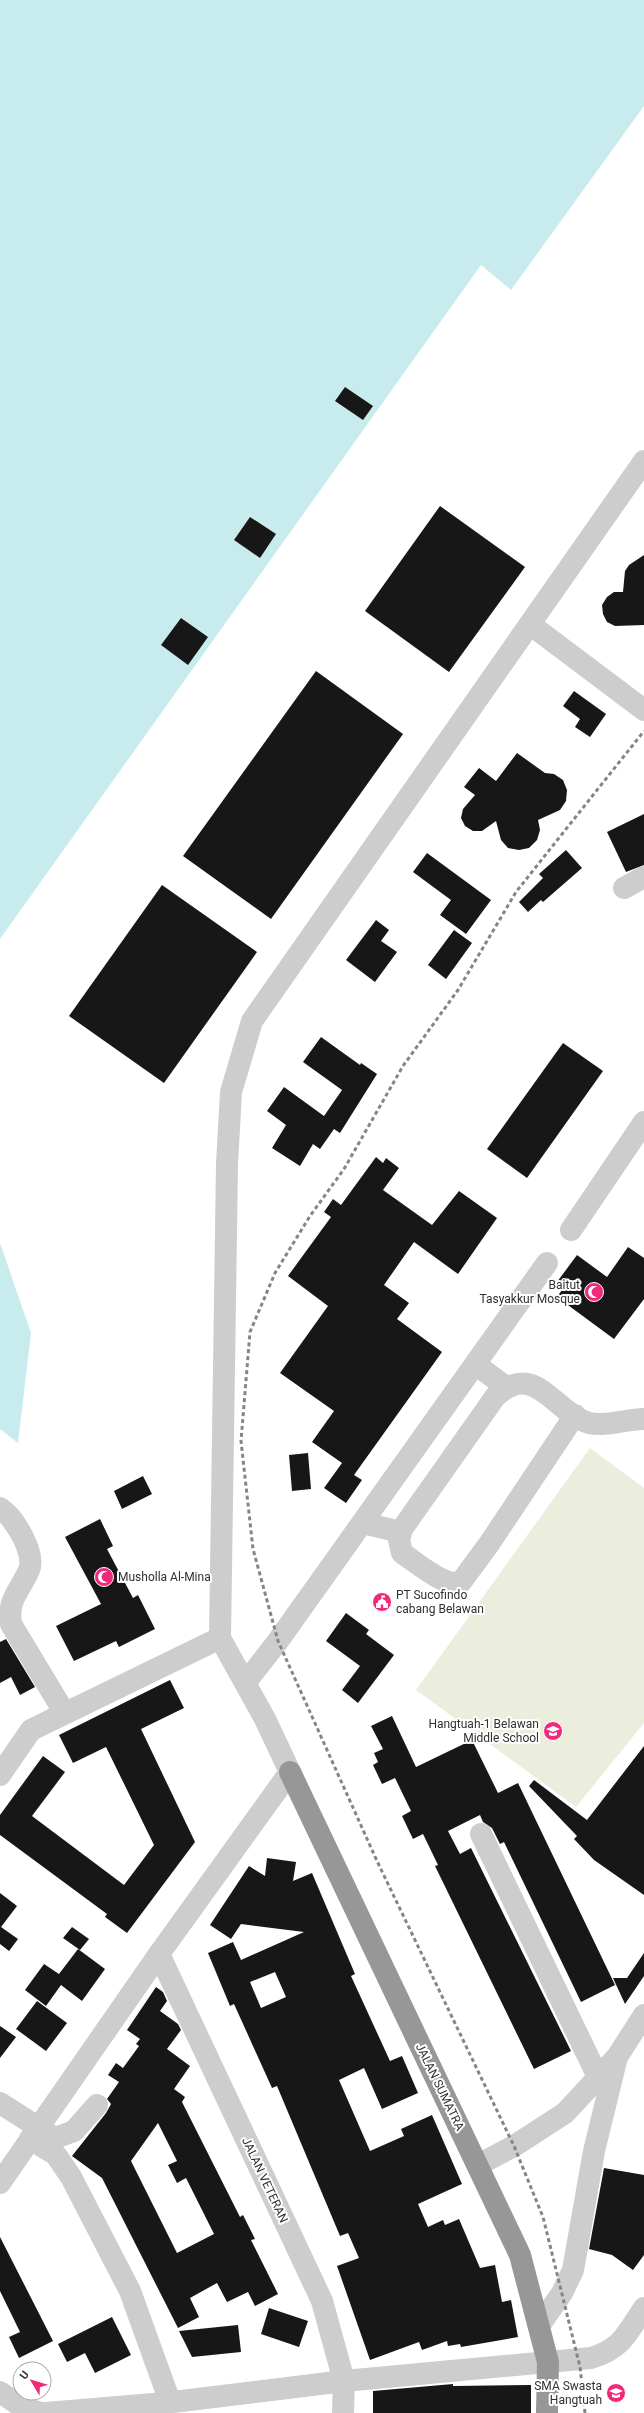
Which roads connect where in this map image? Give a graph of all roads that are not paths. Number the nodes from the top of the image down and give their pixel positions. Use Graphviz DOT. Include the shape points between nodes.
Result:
graph roads {
  1 [pos="644,461"];
  2 [pos="531,625"];
  3 [pos="644,710"];
  4 [pos="644,877"];
  5 [pos="624,888"];
  6 [pos="644,1122"];
  7 [pos="571,1230"];
  8 [pos="547,1263"];
  9 [pos="475,1364"];
  10 [pos="506,1387"];
  11 [pos="575,1415"];
  12 [pos="644,1419"];
  13 [pos="0,1508"];
  14 [pos="363,1523"];
  15 [pos="402,1529"];
  16 [pos="220,1638"];
  17 [pos="246,1682"];
  18 [pos="64,1712"];
  19 [pos="290,1772"];
  20 [pos="0,1775"];
  21 [pos="481,1834"];
  22 [pos="159,1954"];
  23 [pos="644,2016"];
  24 [pos="617,2057"];
  25 [pos="598,2078"];
  26 [pos="0,2103"];
  27 [pos="97,2105"];
  28 [pos="34,2134"];
  29 [pos="478,2165"];
  30 [pos="0,2183"];
  31 [pos="644,2308"];
  32 [pos="539,2326"];
  33 [pos="548,2362"];
  34 [pos="344,2381"];
  35 [pos="0,2392"];
  36 [pos="165,2406"];
  37 [pos="41,2413"];
  38 [pos="46,2413"];
  39 [pos="343,2413"];
  40 [pos="547,2413"];
  1 -- 2 [label="street"];
  2 -- 3 [label="street"];
  2 -- 16 [label="street" via="257,1014 250,1028 231,1092 227,1164"];
  4 -- 5 [label="street"];
  6 -- 7 [label="street"];
  8 -- 9 [label="street"];
  9 -- 10 [label="street"];
  9 -- 14 [label="street"];
  10 -- 11 [label="street" via="522,1382 535,1386"];
  10 -- 15 [label="street" via="495,1398"];
  11 -- 12 [label="street" via="589,1423"];
  11 -- 15 [label="street" via="461,1582 446,1582 402,1552 399,1540"];
  13 -- 18 [label="street" via="21,1532 28,1546 30,1568 10,1604 11,1624"];
  14 -- 15 [label="street" via="396,1531"];
  14 -- 17 [label="street"];
  16 -- 17 [label="street"];
  16 -- 18 [label="street"];
  17 -- 19 [label="street"];
  18 -- 20 [label="street" via="31,1730"];
  19 -- 22 [label="street"];
  19 -- 29 [label="highway, JALAN SUMATRA"];
  21 -- 25 [label="street"];
  22 -- 28 [label="street"];
  22 -- 34 [label="street, JALAN VETERAN" via="322,2301"];
  23 -- 24 [label="street"];
  24 -- 25 [label="street"];
  24 -- 32 [label="street" via="594,2151 573,2270 562,2293"];
  25 -- 29 [label="street" via="565,2113 514,2146"];
  26 -- 28 [label="street"];
  27 -- 28 [label="street" via="74,2131 66,2135 55,2138"];
  28 -- 30 [label="street"];
  28 -- 36 [label="street" via="56,2155 71,2177 130,2291"];
  29 -- 32 [label="highway, JALAN SUMATRA" via="520,2255"];
  31 -- 33 [label="street" via="622,2341 608,2353 578,2360"];
  32 -- 33 [label="highway, JALAN SUMATRA"];
  33 -- 34 [label="street"];
  33 -- 40 [label="highway, JALAN SUMATRA"];
  34 -- 36 [label="street"];
  34 -- 39 [label="street, JALAN VETERAN"];
  35 -- 37 [label="street" via="22,2407"];
  36 -- 38 [label="street"];
}
